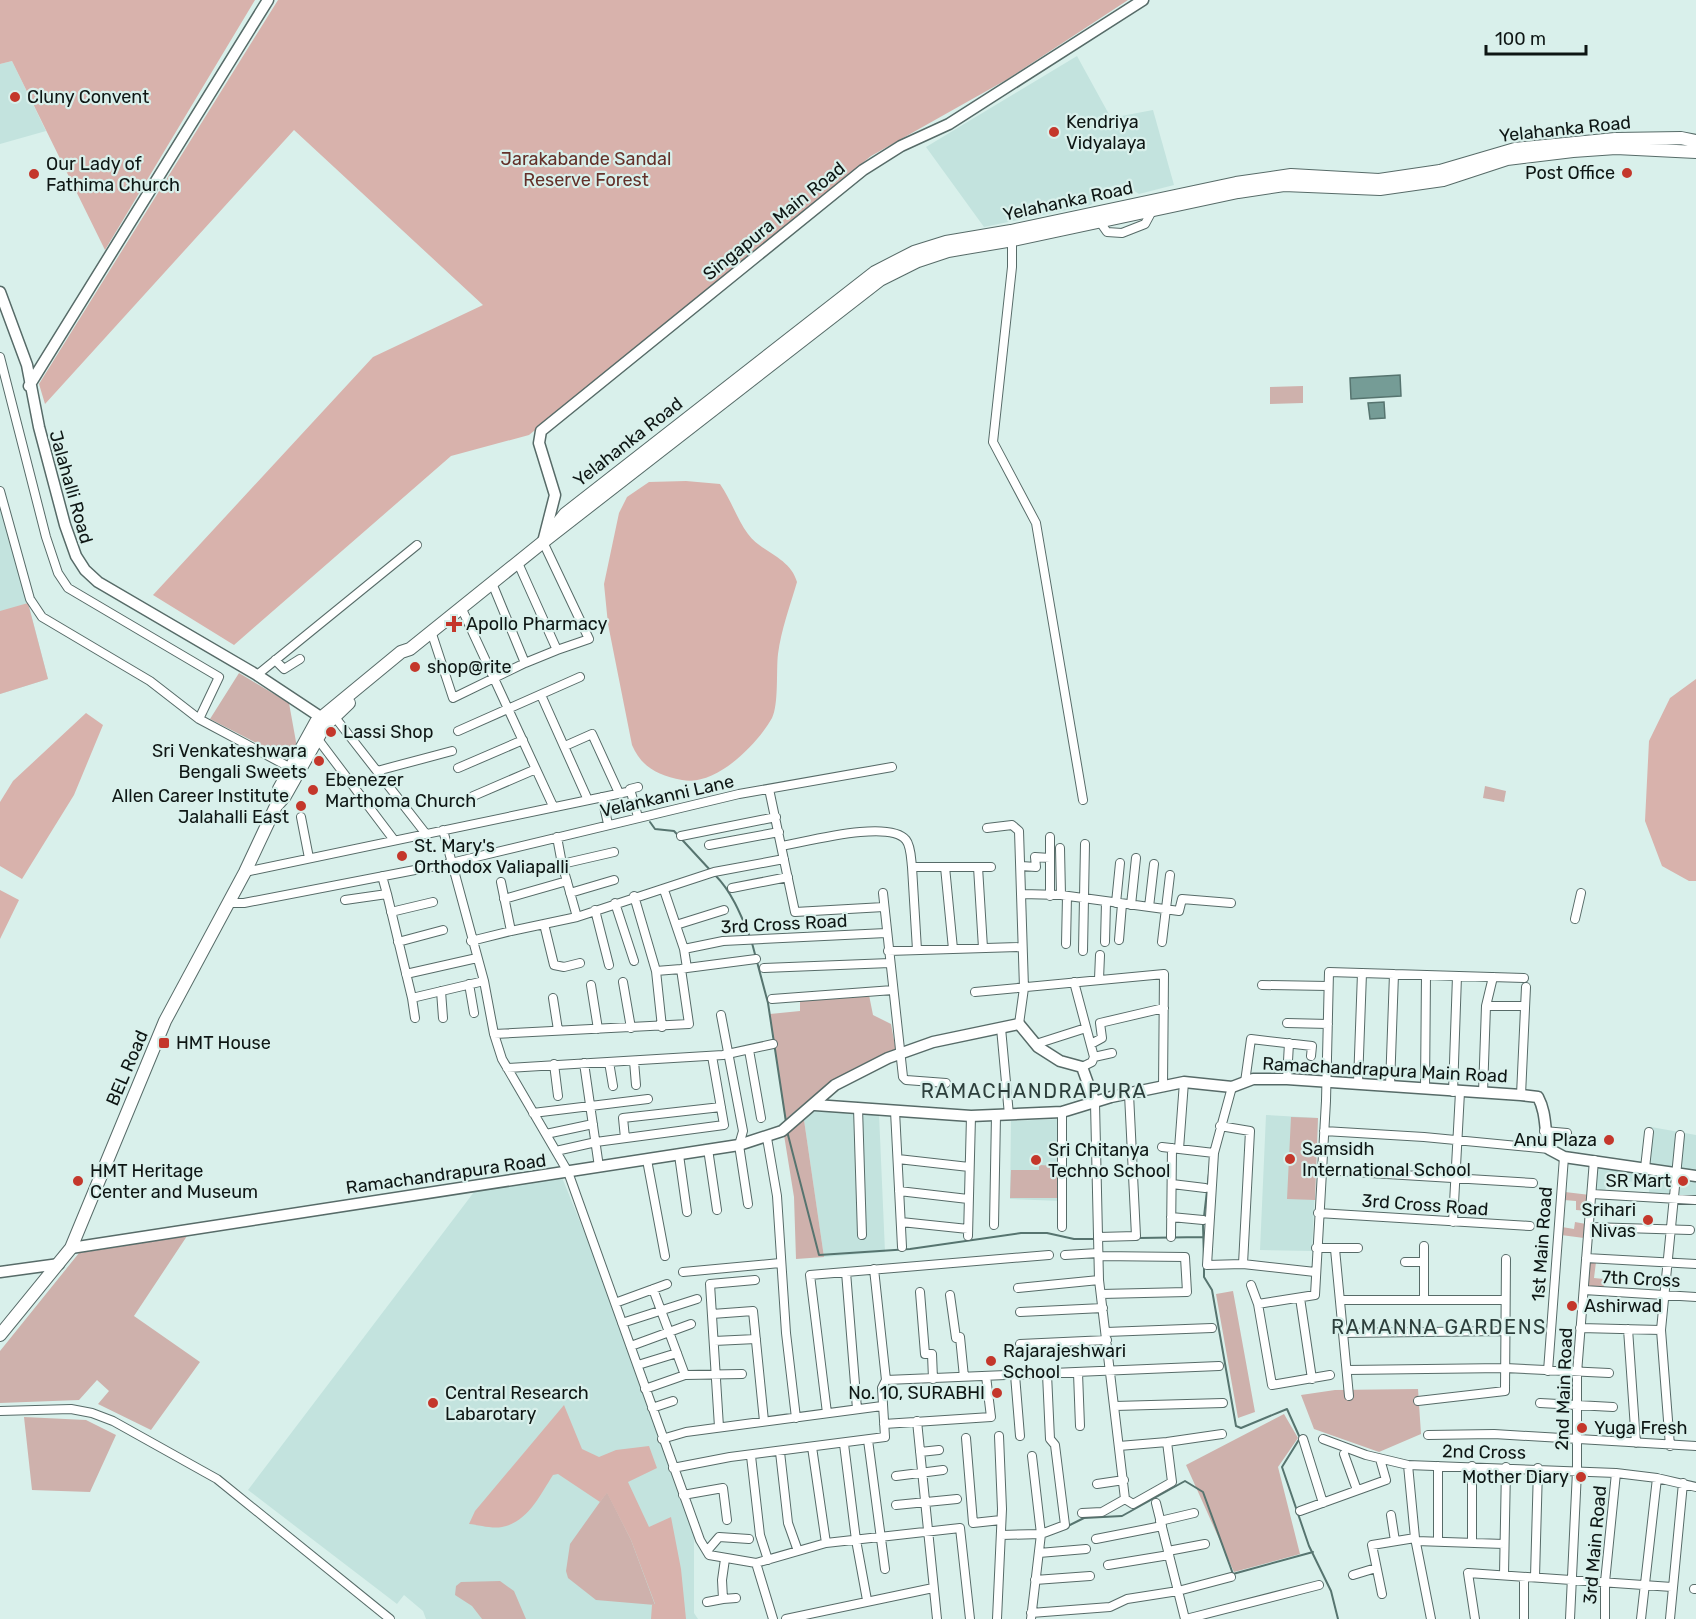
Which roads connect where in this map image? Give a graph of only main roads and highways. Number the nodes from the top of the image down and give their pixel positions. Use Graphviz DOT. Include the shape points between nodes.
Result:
graph roads {
  1 [pos="1696,141"];
  2 [pos="1696,152"];
  3 [pos="1012,236"];
  4 [pos="410,649"];
  5 [pos="323,723"];
  6 [pos="276,806"];
  7 [pos="0,1335"];
  1 -- 3 [label="main road, Yelahanka Road" via="1615,139 1505,150 1440,171 1379,180 1291,175 1236,183"];
  2 -- 3 [label="main road, Yelahanka Road" via="1616,148 1573,151 1507,159 1443,180 1380,189 1284,185"];
  3 -- 4 [label="main road, Yelahanka Road" via="948,251 880,280 692,420"];
  4 -- 5 [label="main road, BEL Road" via="404,659"];
  5 -- 6 [label="main road, BEL Road"];
  5 -- 6 [label="main road, BEL Road" via="292,766 279,789"];
  6 -- 7 [label="main road, BEL Road" via="165,1022 71,1248"];
}
